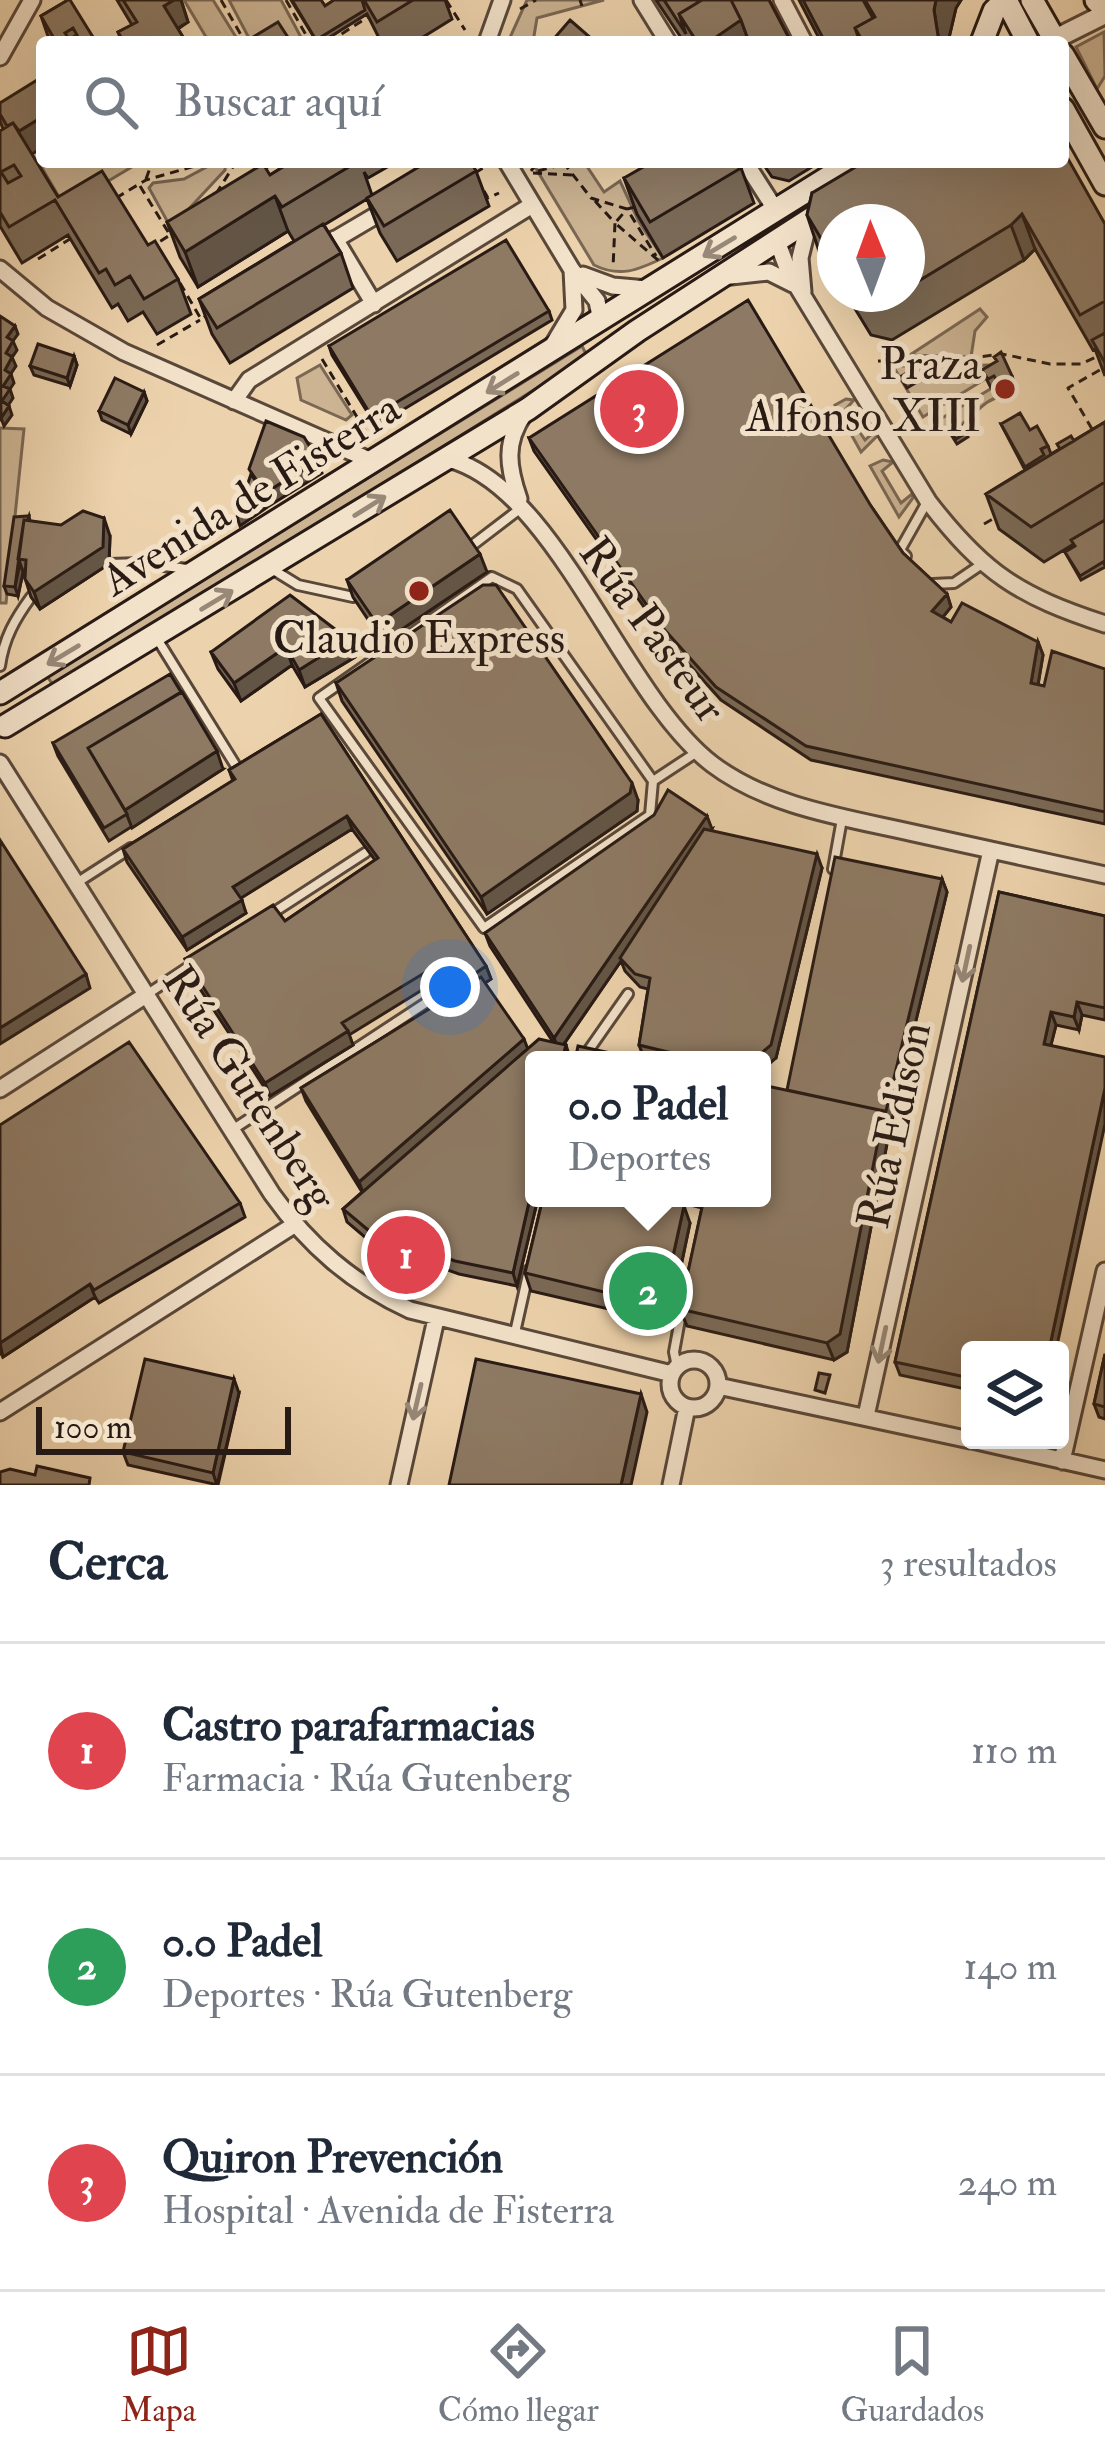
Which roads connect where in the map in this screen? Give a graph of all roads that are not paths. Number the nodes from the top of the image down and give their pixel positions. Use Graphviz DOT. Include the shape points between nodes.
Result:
graph roads {
  1 [pos="32,0"];
  2 [pos="502,0"];
  3 [pos="641,0"];
  4 [pos="782,0"];
  5 [pos="1005,0"];
  6 [pos="1032,0"];
  7 [pos="1096,0"];
  8 [pos="1105,13"];
  9 [pos="489,36"];
  10 [pos="664,36"];
  11 [pos="801,36"];
  12 [pos="984,36"];
  13 [pos="1025,36"];
  14 [pos="1052,36"];
  15 [pos="1069,37"];
  16 [pos="0,57"];
  17 [pos="1069,61"];
  18 [pos="1099,101"];
  19 [pos="1069,122"];
  20 [pos="1069,126"];
  21 [pos="1105,127"];
  22 [pos="510,168"];
  23 [pos="749,168"];
  24 [pos="846,168"];
  25 [pos="848,168"];
  26 [pos="1105,184"];
  27 [pos="407,196"];
  28 [pos="845,196"];
  29 [pos="532,206"];
  30 [pos="777,212"];
  31 [pos="810,219"];
  32 [pos="335,239"];
  33 [pos="777,241"];
  34 [pos="299,261"];
  35 [pos="0,269"];
  36 [pos="572,270"];
  37 [pos="716,280"];
  38 [pos="650,289"];
  39 [pos="803,295"];
  40 [pos="374,304"];
  41 [pos="601,321"];
  42 [pos="542,358"];
  43 [pos="575,375"];
  44 [pos="234,401"];
  45 [pos="528,409"];
  46 [pos="448,458"];
  47 [pos="374,462"];
  48 [pos="928,501"];
  49 [pos="521,508"];
  50 [pos="470,547"];
  51 [pos="911,562"];
  52 [pos="109,564"];
  53 [pos="982,564"];
  54 [pos="271,568"];
  55 [pos="200,571"];
  56 [pos="923,574"];
  57 [pos="31,596"];
  58 [pos="353,598"];
  59 [pos="1105,624"];
  60 [pos="156,637"];
  61 [pos="0,666"];
  62 [pos="0,693"];
  63 [pos="2,721"];
  64 [pos="0,749"];
  65 [pos="698,752"];
  66 [pos="0,763"];
  67 [pos="240,772"];
  68 [pos="653,782"];
  69 [pos="842,817"];
  70 [pos="134,847"];
  71 [pos="991,850"];
  72 [pos="365,853"];
  73 [pos="832,873"];
  74 [pos="1105,875"];
  75 [pos="77,882"];
  76 [pos="266,917"];
  77 [pos="206,956"];
  78 [pos="450,988"];
  79 [pos="146,994"];
  80 [pos="628,994"];
  81 [pos="588,1051"];
  82 [pos="0,1089"];
  83 [pos="232,1130"];
  84 [pos="294,1225"];
  85 [pos="529,1268"];
  86 [pos="1105,1271"];
  87 [pos="685,1294"];
  88 [pos="436,1319"];
  89 [pos="513,1338"];
  90 [pos="674,1371"];
  91 [pos="718,1386"];
  92 [pos="687,1407"];
  93 [pos="0,1412"];
  94 [pos="866,1416"];
  95 [pos="961,1438"];
  96 [pos="1010,1449"];
  97 [pos="1063,1461"];
  98 [pos="1105,1470"];
  99 [pos="399,1485"];
  100 [pos="671,1485"];
  1 -- 16 [label="street"];
  2 -- 9 [label="street"];
  3 -- 10 [label="street"];
  4 -- 11 [label="street"];
  5 -- 12 [label="main road"];
  5 -- 13 [label="main road"];
  6 -- 14 [label="main road"];
  7 -- 8 [label="main road"];
  8 -- 15 [label="street"];
  17 -- 18 [label="main road"];
  18 -- 19 [label="main road"];
  18 -- 21 [label="main road"];
  20 -- 26 [label="main road"];
  22 -- 29 [label="street"];
  23 -- 30 [label="street"];
  24 -- 30 [label="main road, Avenida de Fisterra"];
  25 -- 33 [label="main road" via="783,224"];
  27 -- 32 [label="street"];
  28 -- 31 [label="main road, Avenida de Fisterra"];
  29 -- 36 [label="street"];
  29 -- 40 [label="street"];
  30 -- 38 [label="main road, Avenida de Fisterra, one-way"];
  31 -- 33 [label="main road, Avenida de Fisterra"];
  31 -- 39 [label="street" via="800,258"];
  32 -- 34 [label="street"];
  32 -- 40 [label="street"];
  33 -- 37 [label="main road, Avenida de Fisterra"];
  33 -- 39 [label="street"];
  35 -- 44 [label="street" via="81,330"];
  36 -- 38 [label="street"];
  36 -- 41 [label="street" via="597,301"];
  36 -- 42 [label="street, Avenida de Fisterra" via="574,310"];
  37 -- 39 [label="street" via="769,272"];
  37 -- 43 [label="main road, Avenida de Fisterra"];
  38 -- 41 [label="main road, Avenida de Fisterra"];
  39 -- 48 [label="street"];
  40 -- 44 [label="street" via="249,380"];
  41 -- 42 [label="main road, Avenida de Fisterra"];
  41 -- 43 [label="main road" via="600,343"];
  42 -- 47 [label="main road, Avenida de Fisterra, one-way"];
  43 -- 45 [label="main road, Avenida de Fisterra"];
  44 -- 47 [label="street"];
  45 -- 46 [label="main road, Avenida de Fisterra"];
  45 -- 49 [label="street" via="508,458"];
  46 -- 49 [label="street, Rúa Pasteur" via="485,472"];
  54 -- 46 [label="main road, Avenida de Fisterra, one-way"];
  47 -- 55 [label="main road, Avenida de Fisterra"];
  48 -- 51 [label="lane" via="900,550"];
  48 -- 53 [label="street"];
  49 -- 50 [label="lane"];
  49 -- 65 [label="street, Rúa Pasteur"];
  52 -- 55 [label="lane"];
  53 -- 56 [label="lane" via="954,583 934,585"];
  53 -- 59 [label="street" via="1016,589"];
  54 -- 58 [label="lane" via="298,585"];
  60 -- 54 [label="main road, Avenida de Fisterra, one-way"];
  55 -- 62 [label="main road, Avenida de Fisterra, one-way"];
  57 -- 61 [label="lane"];
  60 -- 63 [label="main road, Avenida de Fisterra"];
  60 -- 67 [label="lane"];
  63 -- 64 [label="main road, Avenida de Fisterra"];
  65 -- 68 [label="lane"];
  65 -- 69 [label="street, Rúa Pasteur" via="755,790"];
  66 -- 75 [label="street, Rúa Gutenberg"];
  68 -- 68 [label="lane" via="650,815 484,928 319,698 492,577 518,590"];
  69 -- 71 [label="street, Rúa Pasteur"];
  69 -- 73 [label="lane"];
  70 -- 75 [label="lane"];
  71 -- 74 [label="street, Rúa Pasteur"];
  71 -- 94 [label="street, Rúa Edison, one-way"];
  72 -- 76 [label="lane"];
  75 -- 79 [label="street, Rúa Gutenberg"];
  77 -- 79 [label="lane"];
  78 -- 83 [label="lane"];
  79 -- 82 [label="street"];
  79 -- 83 [label="street, Rúa Gutenberg"];
  80 -- 81 [label="lane"];
  83 -- 84 [label="street, Rúa Gutenberg"];
  84 -- 88 [label="street, Rúa Gutenberg" via="352,1278"];
  84 -- 93 [label="street"];
  85 -- 89 [label="lane"];
  86 -- 97 [label="street"];
  87 -- 90 [label="lane"];
  88 -- 89 [label="street, Rúa Gutenberg"];
  88 -- 99 [label="street, one-way"];
  89 -- 90 [label="street, Rúa Gutenberg"];
  90 -- 91 [label="street, Rúa Gutenberg" via="704,1362"];
  90 -- 92 [label="street" via="674,1397"];
  91 -- 92 [label="street" via="708,1404"];
  91 -- 94 [label="street, Rúa Gutenberg"];
  92 -- 100 [label="street"];
  94 -- 95 [label="street, Rúa Gutenberg"];
  96 -- 97 [label="street, Rúa Gutenberg"];
  97 -- 98 [label="street, Rúa Gutenberg"];
}
